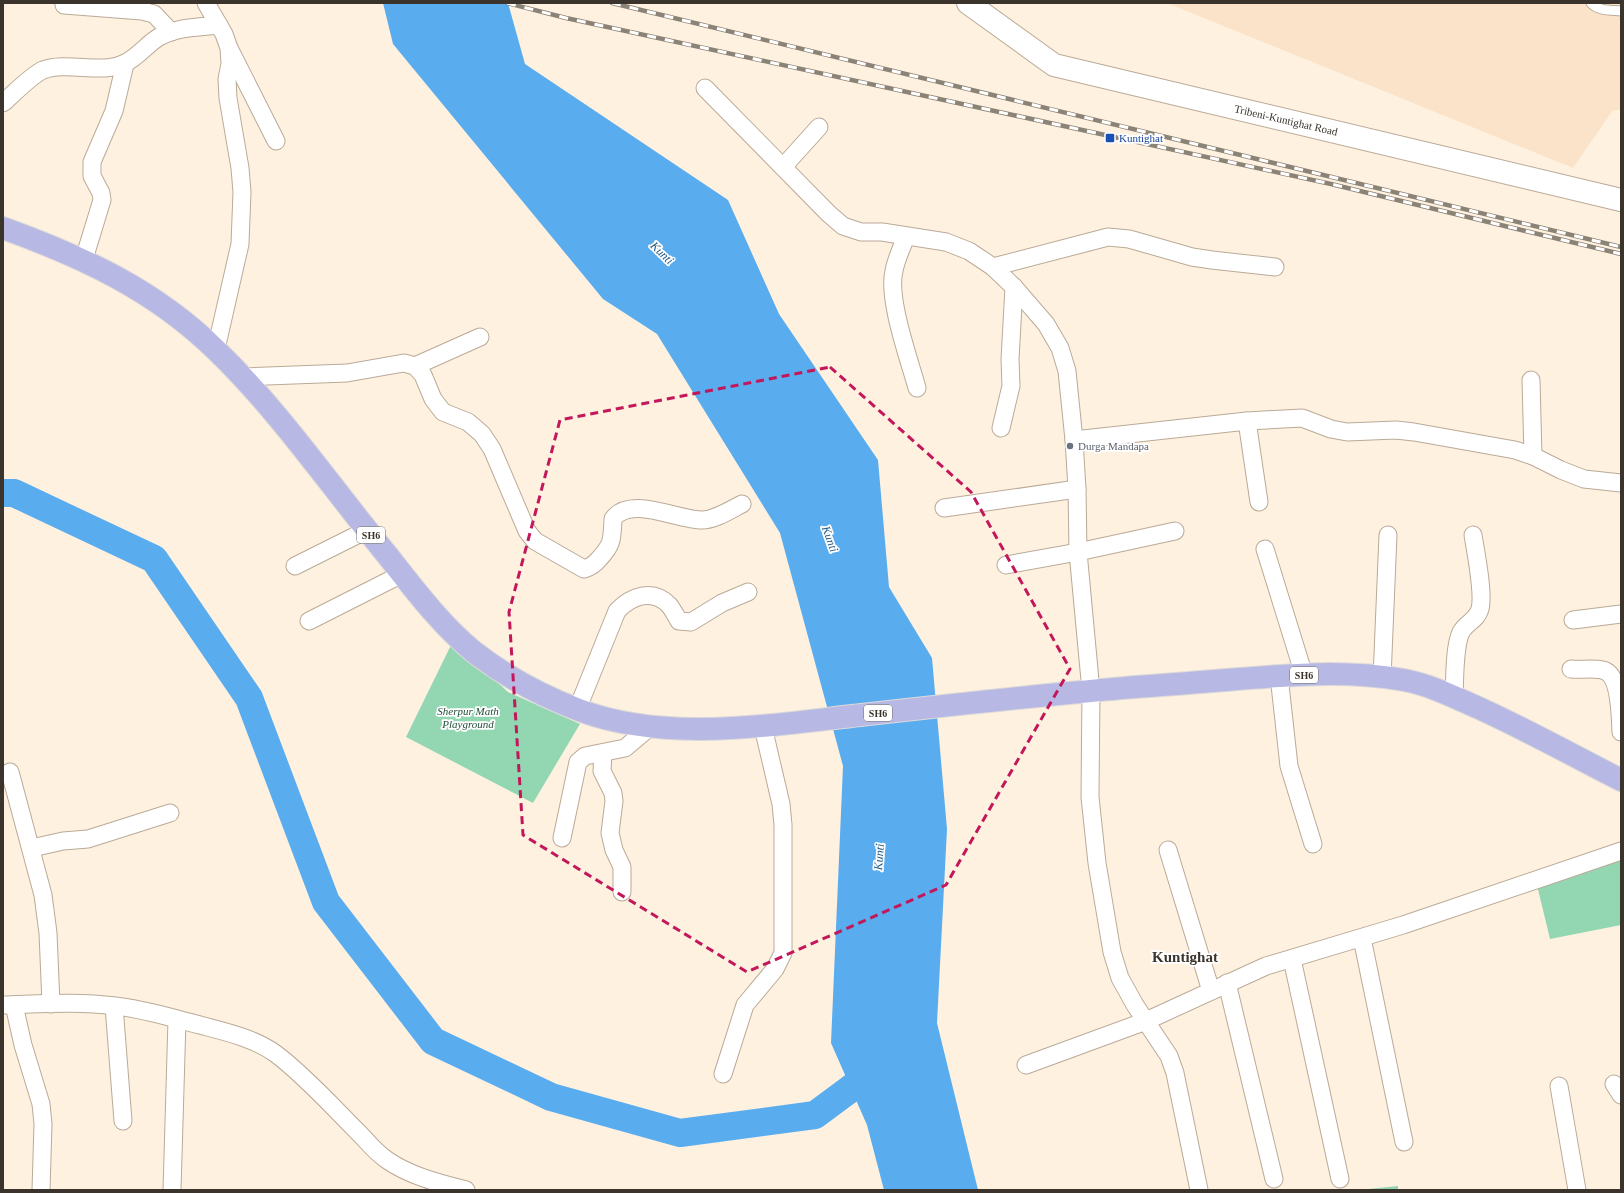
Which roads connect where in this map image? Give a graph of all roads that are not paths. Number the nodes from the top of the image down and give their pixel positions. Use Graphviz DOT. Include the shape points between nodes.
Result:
graph roads {
  1 [pos="206,3"];
  2 [pos="968,3"];
  3 [pos="1591,3"];
  4 [pos="64,5"];
  5 [pos="1621,11"];
  6 [pos="219,25"];
  7 [pos="171,32"];
  8 [pos="229,48"];
  9 [pos="125,64"];
  10 [pos="705,88"];
  11 [pos="3,103"];
  12 [pos="819,126"];
  13 [pos="276,141"];
  14 [pos="783,167"];
  15 [pos="1621,200"];
  16 [pos="3,228"];
  17 [pos="906,236"];
  18 [pos="84,259"];
  19 [pos="993,267"];
  20 [pos="1275,267"];
  21 [pos="1014,287"];
  22 [pos="480,337"];
  23 [pos="216,350"];
  24 [pos="415,366"];
  25 [pos="243,377"];
  26 [pos="1531,380"];
  27 [pos="917,388"];
  28 [pos="1247,421"];
  29 [pos="1001,428"];
  30 [pos="1074,440"];
  31 [pos="1533,456"];
  32 [pos="1621,483"];
  33 [pos="1077,489"];
  34 [pos="1259,502"];
  35 [pos="742,504"];
  36 [pos="944,508"];
  37 [pos="367,530"];
  38 [pos="1175,531"];
  39 [pos="1388,535"];
  40 [pos="1474,535"];
  41 [pos="1265,549"];
  42 [pos="1078,552"];
  43 [pos="1006,565"];
  44 [pos="295,566"];
  45 [pos="402,574"];
  46 [pos="748,592"];
  47 [pos="1621,614"];
  48 [pos="1573,620"];
  49 [pos="309,621"];
  50 [pos="1571,670"];
  51 [pos="1304,675"];
  52 [pos="1279,676"];
  53 [pos="1382,678"];
  54 [pos="1091,691"];
  55 [pos="1454,696"];
  56 [pos="577,710"];
  57 [pos="650,727"];
  58 [pos="763,727"];
  59 [pos="1621,732"];
  60 [pos="602,753"];
  61 [pos="10,772"];
  62 [pos="1621,780"];
  63 [pos="170,813"];
  64 [pos="562,838"];
  65 [pos="1313,844"];
  66 [pos="32,848"];
  67 [pos="1168,850"];
  68 [pos="1621,851"];
  69 [pos="622,892"];
  70 [pos="1362,938"];
  71 [pos="1292,959"];
  72 [pos="1227,983"];
  73 [pos="1211,991"];
  74 [pos="51,1004"];
  75 [pos="8,1005"];
  76 [pos="114,1006"];
  77 [pos="178,1020"];
  78 [pos="1146,1021"];
  79 [pos="1026,1065"];
  80 [pos="723,1074"];
  81 [pos="1559,1086"];
  82 [pos="124,1121"];
  83 [pos="1404,1142"];
  84 [pos="1274,1179"];
  85 [pos="1340,1179"];
  86 [pos="435,1186"];
  87 [pos="42,1190"];
  88 [pos="172,1190"];
  89 [pos="466,1190"];
  90 [pos="1200,1190"];
  91 [pos="1576,1190"];
  1 -- 6 [label="street"];
  2 -- 15 [label="main road, Tribeni-Kuntighat Road" via="1054,65"];
  3 -- 5 [label="lane" via="1603,10"];
  4 -- 7 [label="street" via="154,14"];
  6 -- 7 [label="street"];
  6 -- 8 [label="street"];
  7 -- 9 [label="street" via="160,37"];
  8 -- 13 [label="street"];
  8 -- 23 [label="street" via="227,86 242,192 240,244"];
  9 -- 11 [label="street" via="112,67 56,67 42,70"];
  9 -- 18 [label="street" via="114,111 92,162 92,176 102,200"];
  10 -- 14 [label="street"];
  12 -- 14 [label="street"];
  14 -- 17 [label="street" via="843,226 861,232"];
  16 -- 18 [label="main road, SH6"];
  17 -- 19 [label="street" via="946,242 969,251"];
  17 -- 27 [label="street" via="893,272 894,304"];
  18 -- 23 [label="main road, SH6" via="133,285 166,307"];
  19 -- 20 [label="street" via="1108,237 1129,239 1192,257"];
  19 -- 21 [label="street"];
  21 -- 29 [label="street" via="1011,386"];
  21 -- 30 [label="street" via="1046,324 1060,348 1067,370"];
  22 -- 24 [label="street"];
  23 -- 25 [label="main road, SH6"];
  24 -- 25 [label="street" via="404,362 347,373"];
  24 -- 35 [label="street" via="423,375 433,399 443,412 468,422 489,444 527,531 535,541 578,567 584,569 594,565 609,549 613,519 620,512 644,508 703,520"];
  25 -- 37 [label="main road, SH6"];
  26 -- 31 [label="street"];
  28 -- 30 [label="street"];
  28 -- 31 [label="street" via="1302,418 1347,432 1414,432 1515,450"];
  28 -- 34 [label="street"];
  30 -- 33 [label="street"];
  31 -- 32 [label="street" via="1584,479"];
  33 -- 36 [label="street"];
  33 -- 42 [label="street"];
  37 -- 44 [label="street"];
  37 -- 45 [label="main road, SH6"];
  38 -- 42 [label="street"];
  39 -- 53 [label="street"];
  40 -- 55 [label="street" via="1481,594 1480,609 1475,618 1466,625 1458,642"];
  41 -- 51 [label="street"];
  42 -- 43 [label="street"];
  42 -- 54 [label="street"];
  45 -- 49 [label="street"];
  45 -- 56 [label="main road, SH6" via="453,632 497,669"];
  46 -- 56 [label="street" via="722,603 691,622 682,623 669,605 657,597 648,594 624,603 617,611"];
  47 -- 48 [label="street"];
  50 -- 59 [label="street" via="1609,672 1617,690"];
  51 -- 52 [label="main road, SH6"];
  51 -- 53 [label="main road, SH6" via="1334,674"];
  52 -- 54 [label="main road, SH6"];
  52 -- 65 [label="street" via="1289,766"];
  53 -- 55 [label="main road, SH6" via="1405,680"];
  54 -- 58 [label="main road, SH6"];
  54 -- 78 [label="street" via="1092,812 1097,863 1112,952 1120,978"];
  55 -- 62 [label="main road, SH6"];
  56 -- 57 [label="main road, SH6" via="616,722"];
  57 -- 58 [label="main road, SH6"];
  57 -- 60 [label="street" via="625,748"];
  58 -- 80 [label="street" via="782,818 783,953 775,969 745,1005"];
  60 -- 64 [label="street" via="585,756 578,762"];
  60 -- 69 [label="street" via="602,771 613,793 610,833 623,873"];
  61 -- 66 [label="street"];
  63 -- 66 [label="street" via="88,839"];
  66 -- 74 [label="street" via="47,920"];
  67 -- 73 [label="street"];
  68 -- 70 [label="street"];
  70 -- 71 [label="street"];
  70 -- 83 [label="street"];
  71 -- 72 [label="street" via="1266,966"];
  71 -- 85 [label="street"];
  72 -- 73 [label="street"];
  72 -- 84 [label="street"];
  73 -- 78 [label="street"];
  74 -- 75 [label="street"];
  74 -- 76 [label="street"];
  75 -- 87 [label="street" via="41,1104"];
  76 -- 77 [label="street" via="134,1008"];
  76 -- 82 [label="street"];
  77 -- 86 [label="street" via="230,1033 255,1042 275,1054 295,1070 372,1148 387,1160"];
  77 -- 88 [label="street"];
  78 -- 79 [label="street"];
  78 -- 90 [label="street" via="1169,1056 1175,1073"];
  81 -- 91 [label="street"];
  86 -- 89 [label="street"];
}
